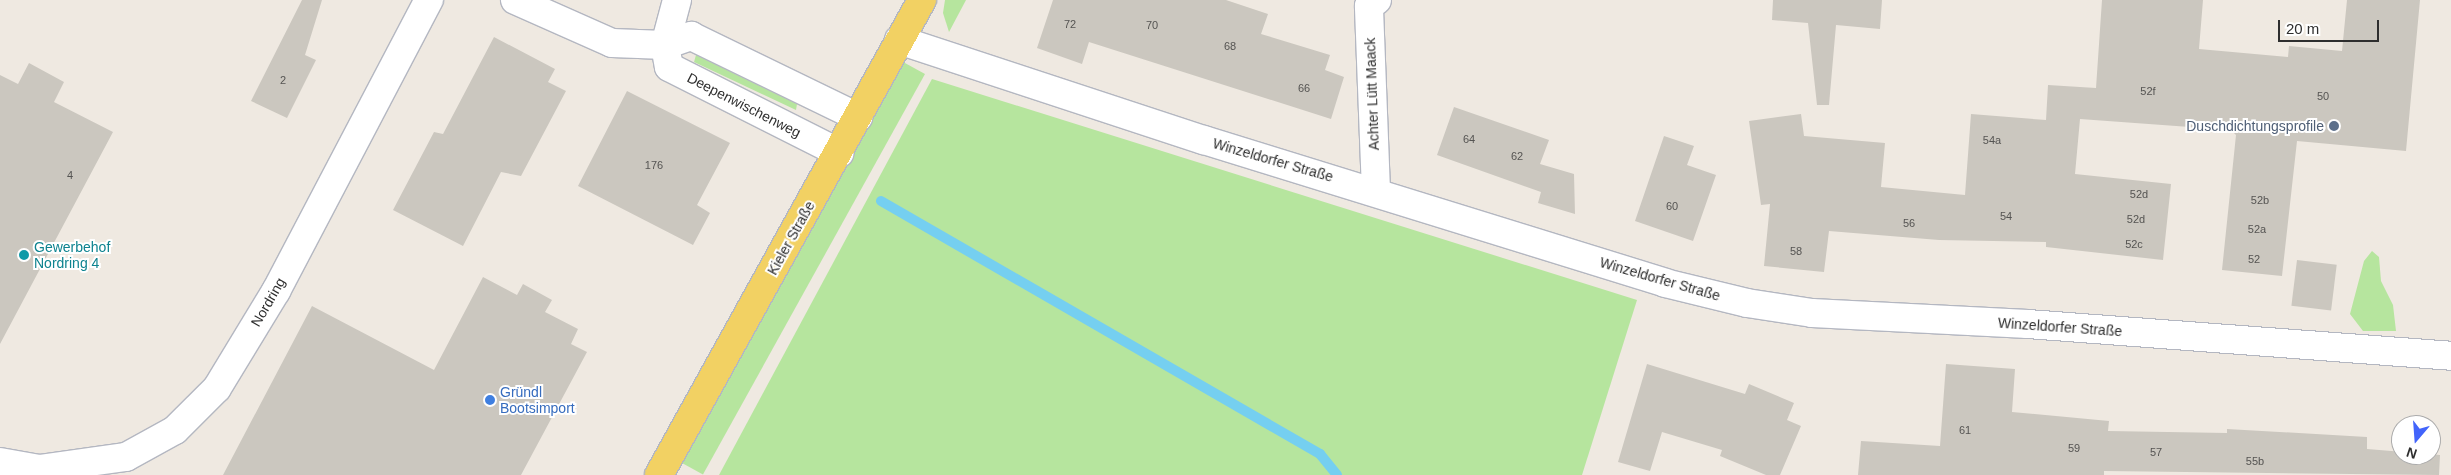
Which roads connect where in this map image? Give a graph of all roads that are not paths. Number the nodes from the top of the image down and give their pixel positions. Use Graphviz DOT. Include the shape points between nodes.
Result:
graph roads {
  1 [pos="429,0"];
  2 [pos="515,0"];
  3 [pos="677,0"];
  4 [pos="922,0"];
  5 [pos="1377,0"];
  6 [pos="900,40"];
  7 [pos="666,45"];
  8 [pos="858,117"];
  9 [pos="839,153"];
  10 [pos="1376,191"];
  11 [pos="2451,356"];
  12 [pos="0,462"];
  13 [pos="659,475"];
  1 -- 12 [label="street, Nordring" via="276,291 217,388 175,430 126,458 39,469"];
  2 -- 7 [label="street" via="612,43"];
  3 -- 7 [label="street"];
  4 -- 6 [label="main road, Kieler Straße"];
  5 -- 10 [label="street, Achter Lütt Maack" via="1369,6"];
  6 -- 8 [label="main road, Kieler Straße"];
  6 -- 10 [label="street, Winzeldorfer Straße"];
  7 -- 8 [label="street" via="691,36"];
  7 -- 9 [label="street, Deepenwischenweg" via="669,67"];
  8 -- 9 [label="main road, Kieler Straße"];
  9 -- 13 [label="main road, Kieler Straße"];
  10 -- 11 [label="street, Winzeldorfer Straße" via="1665,283 1747,304 1812,313 2028,324"];
}
